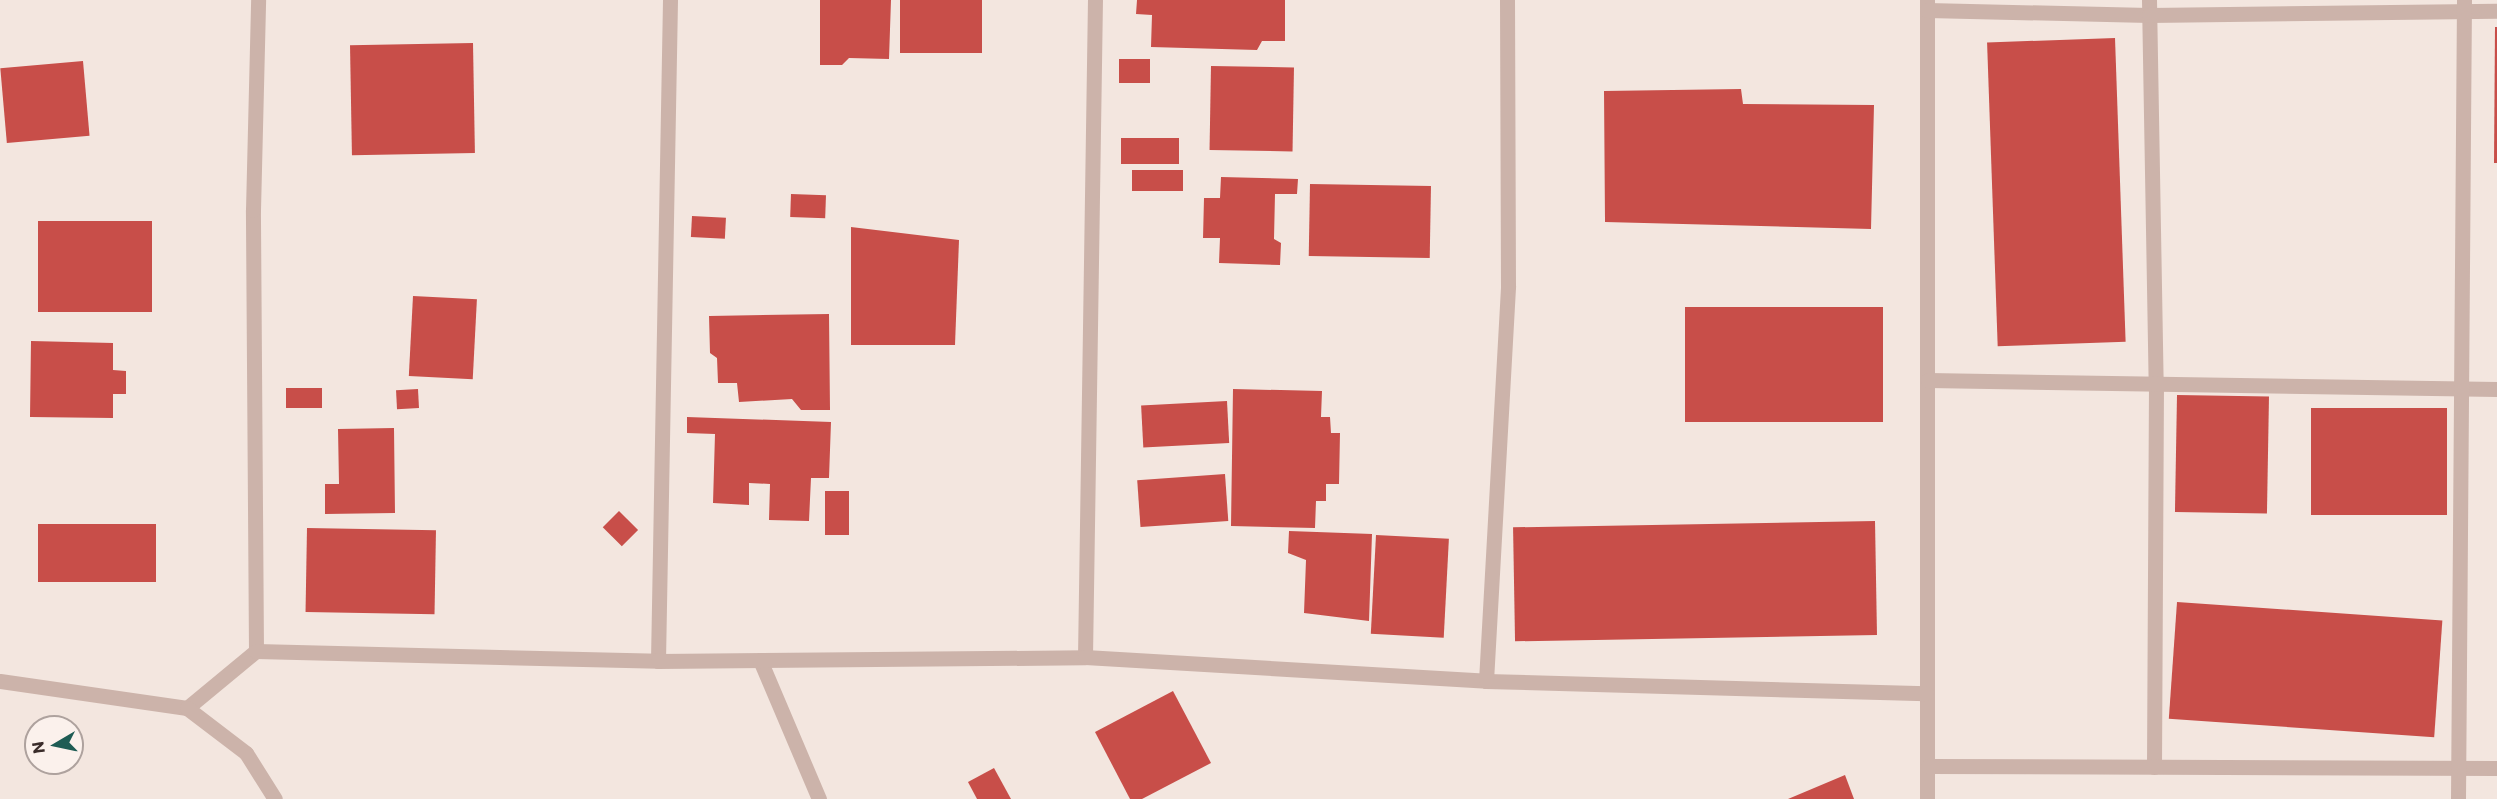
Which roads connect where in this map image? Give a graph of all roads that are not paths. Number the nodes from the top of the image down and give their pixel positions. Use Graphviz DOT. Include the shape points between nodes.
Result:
graph roads {
  1 [pos="258,0"];
  2 [pos="670,0"];
  3 [pos="1095,0"];
  4 [pos="1507,0"];
  5 [pos="1927,5"];
  6 [pos="2464,6"];
  7 [pos="2149,8"];
  8 [pos="2497,11"];
  9 [pos="1928,380"];
  10 [pos="2156,384"];
  11 [pos="2463,388"];
  12 [pos="2497,389"];
  13 [pos="256,651"];
  14 [pos="1086,657"];
  15 [pos="760,660"];
  16 [pos="658,661"];
  17 [pos="0,681"];
  18 [pos="1486,681"];
  19 [pos="1926,693"];
  20 [pos="187,708"];
  21 [pos="1928,766"];
  22 [pos="2154,767"];
  23 [pos="2458,767"];
  24 [pos="2497,768"];
  25 [pos="275,799"];
  26 [pos="819,799"];
  27 [pos="1927,799"];
  28 [pos="2458,799"];
  1 -- 13 [label="street" via="253,210"];
  2 -- 16 [label="street"];
  3 -- 14 [label="street"];
  4 -- 18 [label="street" via="1508,286"];
  5 -- 7 [label="street"];
  5 -- 9 [label="street"];
  6 -- 7 [label="street"];
  6 -- 8 [label="street"];
  6 -- 11 [label="street"];
  7 -- 10 [label="street"];
  9 -- 10 [label="street"];
  9 -- 19 [label="street"];
  10 -- 11 [label="street"];
  10 -- 22 [label="street"];
  11 -- 12 [label="street"];
  11 -- 23 [label="street"];
  13 -- 16 [label="street"];
  13 -- 20 [label="street"];
  14 -- 15 [label="street"];
  14 -- 18 [label="street"];
  15 -- 16 [label="street"];
  15 -- 26 [label="street"];
  17 -- 20 [label="street"];
  18 -- 19 [label="street"];
  19 -- 21 [label="street"];
  20 -- 25 [label="street" via="246,753"];
  21 -- 22 [label="street"];
  21 -- 27 [label="street"];
  22 -- 23 [label="street"];
  23 -- 24 [label="street"];
  23 -- 28 [label="street"];
}
